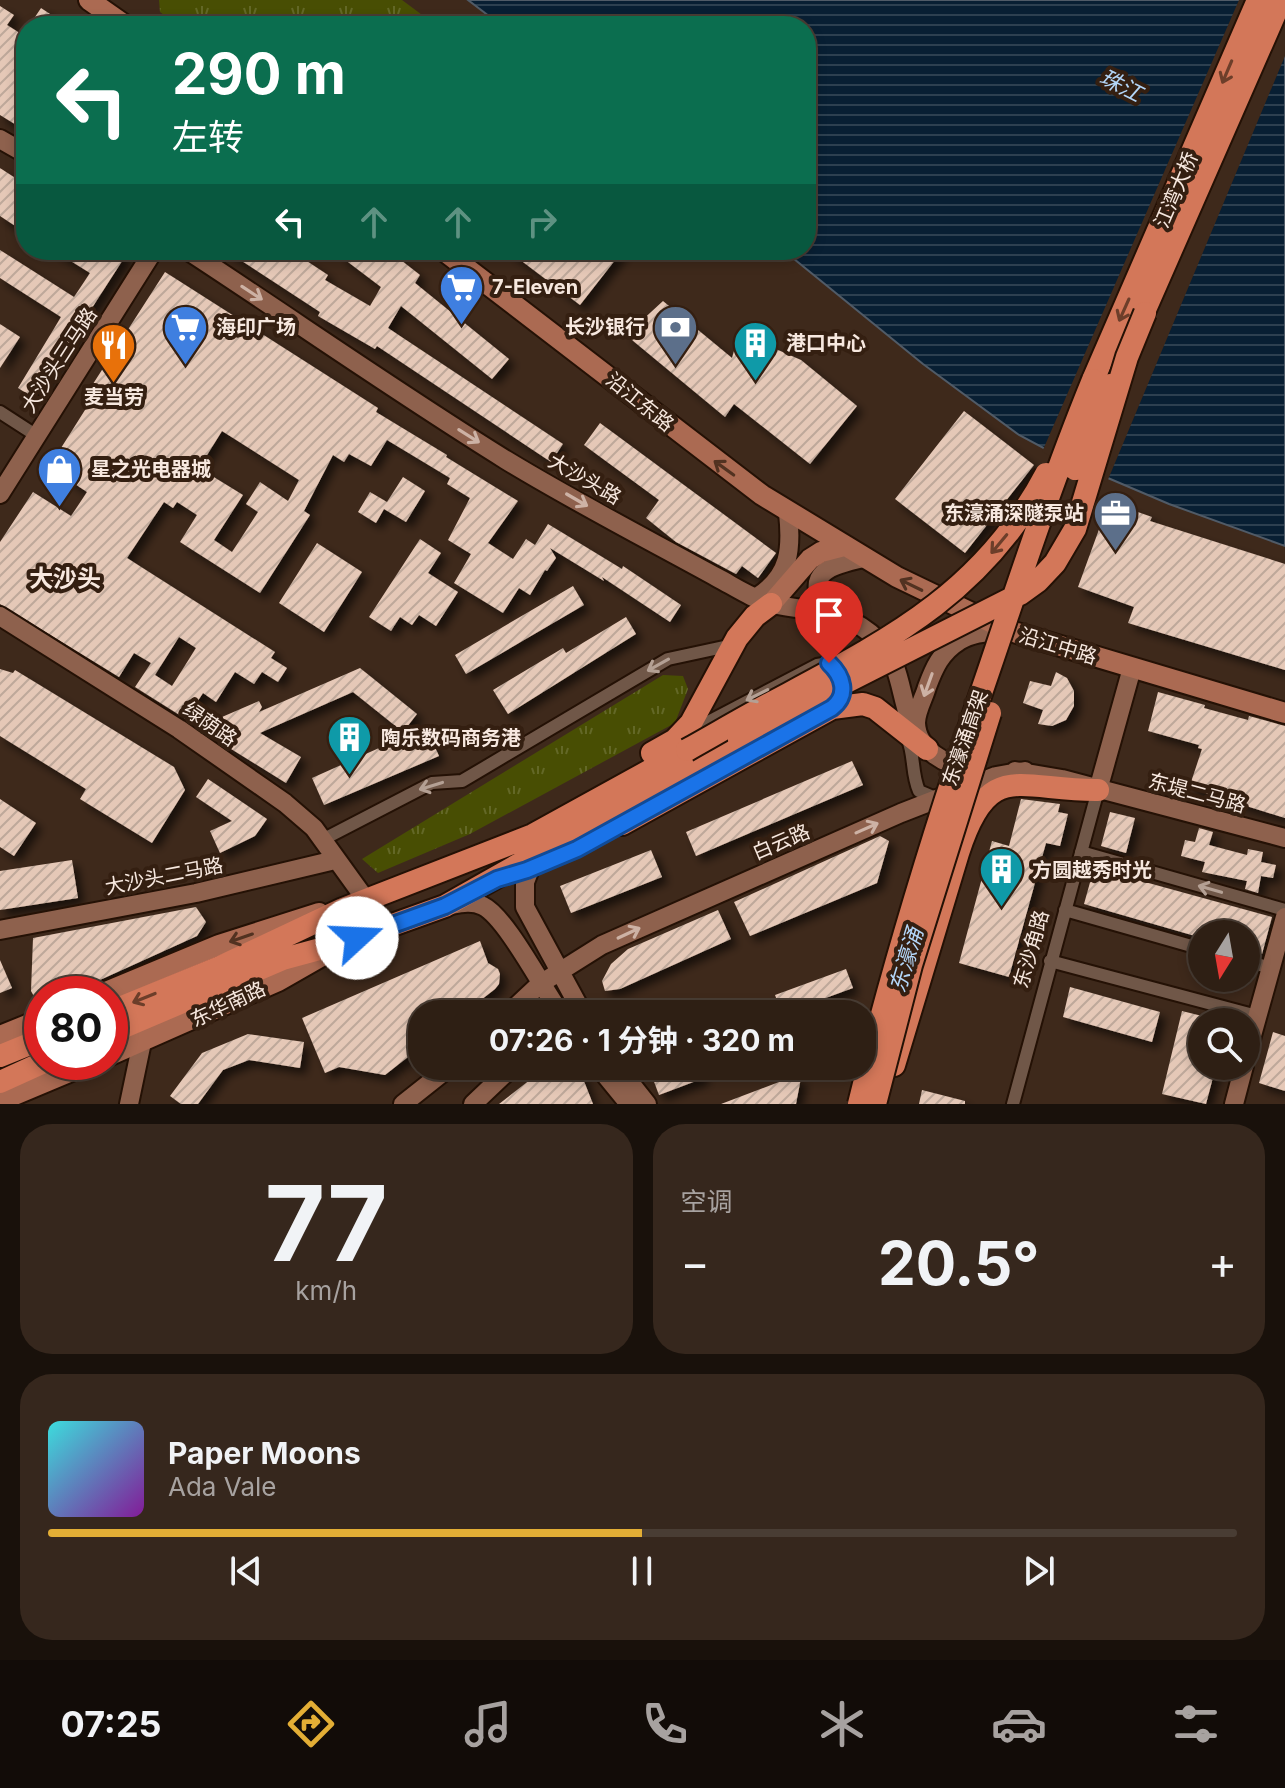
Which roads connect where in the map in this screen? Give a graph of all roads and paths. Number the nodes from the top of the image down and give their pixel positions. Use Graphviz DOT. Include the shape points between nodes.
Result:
graph roads {
  1 [pos="89,0"];
  2 [pos="1258,0"];
  3 [pos="1281,0"];
  4 [pos="112,16"];
  5 [pos="140,260"];
  6 [pos="147,260"];
  7 [pos="202,260"];
  8 [pos="456,260"];
  9 [pos="1145,313"];
  10 [pos="1102,382"];
  11 [pos="0,412"];
  12 [pos="32,433"];
  13 [pos="0,475"];
  14 [pos="0,494"];
  15 [pos="788,513"];
  16 [pos="844,546"];
  17 [pos="864,558"];
  18 [pos="764,600"];
  19 [pos="827,612"];
  20 [pos="0,616"];
  21 [pos="1007,630"];
  22 [pos="733,645"];
  23 [pos="1132,668"];
  24 [pos="832,708"];
  25 [pos="1285,713"];
  26 [pos="904,730"];
  27 [pos="681,745"];
  28 [pos="927,749"];
  29 [pos="1025,771"];
  30 [pos="1098,790"];
  31 [pos="939,799"];
  32 [pos="1285,838"];
  33 [pos="322,840"];
  34 [pos="1081,852"];
  35 [pos="335,860"];
  36 [pos="531,863"];
  37 [pos="366,900"];
  38 [pos="445,906"];
  39 [pos="1065,910"];
  40 [pos="1285,910"];
  41 [pos="1285,917"];
  42 [pos="0,930"];
  43 [pos="342,943"];
  44 [pos="1188,945"];
  45 [pos="1050,961"];
  46 [pos="1260,965"];
  47 [pos="1271,968"];
  48 [pos="561,971"];
  49 [pos="540,984"];
  50 [pos="523,1000"];
  51 [pos="551,1000"];
  52 [pos="560,1000"];
  53 [pos="576,1000"];
  54 [pos="128,1008"];
  55 [pos="1227,1008"];
  56 [pos="1259,1008"];
  57 [pos="128,1010"];
  58 [pos="24,1026"];
  59 [pos="0,1036"];
  60 [pos="142,1042"];
  61 [pos="24,1046"];
  62 [pos="128,1048"];
  63 [pos="0,1056"];
  64 [pos="24,1071"];
  65 [pos="50,1080"];
  66 [pos="433,1080"];
  67 [pos="498,1080"];
  68 [pos="609,1080"];
  69 [pos="628,1080"];
  70 [pos="1240,1080"];
  71 [pos="0,1082"];
  72 [pos="0,1101"];
  73 [pos="129,1104"];
  74 [pos="403,1104"];
  75 [pos="473,1104"];
  76 [pos="628,1104"];
  77 [pos="647,1104"];
  78 [pos="859,1104"];
  79 [pos="878,1104"];
  80 [pos="1013,1104"];
  81 [pos="1234,1104"];
  1 -- 4 [label="main road"];
  2 -- 10 [label="highway, 江湾大桥, one-way"];
  3 -- 9 [label="highway, 江湾大桥"];
  5 -- 12 [label="main road, 大沙头三马路"];
  6 -- 12 [label="main road, 大沙头三马路"];
  7 -- 18 [label="main road, 大沙头路, one-way" via="509,461"];
  15 -- 8 [label="main road, 沿江东路, one-way"];
  9 -- 10 [label="highway, bridge"];
  9 -- 36 [label="highway, bridge" via="1075,529 1038,581 739,740"];
  10 -- 27 [label="highway, one-way, bridge" via="1024,512 951,594 879,645"];
  10 -- 78 [label="highway, 东濠涌高架, bridge" via="1035,534 948,788"];
  10 -- 79 [label="highway, 东濠涌高架, bridge" via="915,952"];
  11 -- 12 [label="street"];
  12 -- 13 [label="main road, 大沙头三马路"];
  12 -- 14 [label="main road, 大沙头三马路"];
  15 -- 16 [label="main road, 沿江东路"];
  15 -- 18 [label="main road" via="786,564"];
  16 -- 17 [label="main road, 沿江中路"];
  16 -- 18 [label="main road" via="810,559"];
  17 -- 19 [label="main road" via="821,573 818,593"];
  21 -- 17 [label="main road, 沿江中路, one-way"];
  18 -- 19 [label="main road, 大沙头路"];
  18 -- 22 [label="highway"];
  19 -- 28 [label="main road, 大沙头路" via="845,617 889,653 911,724"];
  20 -- 33 [label="main road, 绿荫路" via="179,729 285,803"];
  21 -- 23 [label="main road, 沿江中路"];
  21 -- 28 [label="main road, one-way" via="960,640 936,664 916,722"];
  22 -- 27 [label="highway"];
  22 -- 33 [label="street, one-way" via="668,659 462,781 432,783"];
  23 -- 25 [label="main road, 沿江中路"];
  23 -- 30 [label="main road, 东沙角路"];
  24 -- 26 [label="highway" via="863,704"];
  24 -- 27 [label="street, one-way" via="843,689 833,666 823,662"];
  24 -- 36 [label="highway" via="577,849"];
  26 -- 28 [label="highway"];
  26 -- 31 [label="street" via="919,791"];
  27 -- 37 [label="highway" via="533,835"];
  28 -- 29 [label="main road, 东堤二马路" via="959,767"];
  29 -- 30 [label="main road, 东堤二马路"];
  29 -- 31 [label="main road, 白云路" via="996,776"];
  30 -- 32 [label="main road, 东堤二马路"];
  30 -- 34 [label="street, 东沙角路"];
  30 -- 79 [label="highway" via="1017,784 1003,786 979,805 966,827 906,1031"];
  48 -- 31 [label="main road, 白云路, one-way" via="602,945 696,902"];
  33 -- 35 [label="main road, 绿荫路"];
  34 -- 39 [label="street, 东沙角路"];
  40 -- 34 [label="street, one-way"];
  35 -- 37 [label="main road, 绿荫路"];
  35 -- 42 [label="main road, 大沙头二马路"];
  36 -- 38 [label="highway"];
  36 -- 48 [label="main road" via="525,907"];
  37 -- 54 [label="highway, one-way"];
  38 -- 43 [label="highway"];
  38 -- 49 [label="main road" via="474,902 493,913"];
  39 -- 44 [label="street"];
  39 -- 45 [label="street, 东沙角路"];
  41 -- 47 [label="main road"];
  43 -- 57 [label="highway"];
  43 -- 60 [label="main road, 东华南路" via="278,981"];
  45 -- 55 [label="street"];
  45 -- 80 [label="street, 东沙角路"];
  46 -- 47 [label="street"];
  47 -- 56 [label="main road"];
  48 -- 49 [label="main road, 白云路"];
  48 -- 52 [label="main road"];
  48 -- 53 [label="main road"];
  49 -- 50 [label="main road, 白云路"];
  49 -- 51 [label="main road"];
  58 -- 59 [label="main road"];
  60 -- 62 [label="main road, 东华南路"];
  60 -- 73 [label="main road"];
  61 -- 63 [label="highway"];
  64 -- 71 [label="highway"];
  65 -- 72 [label="main road"];
  66 -- 74 [label="main road"];
  67 -- 75 [label="main road"];
  68 -- 76 [label="main road"];
  69 -- 77 [label="main road"];
  70 -- 81 [label="main road"];
}
